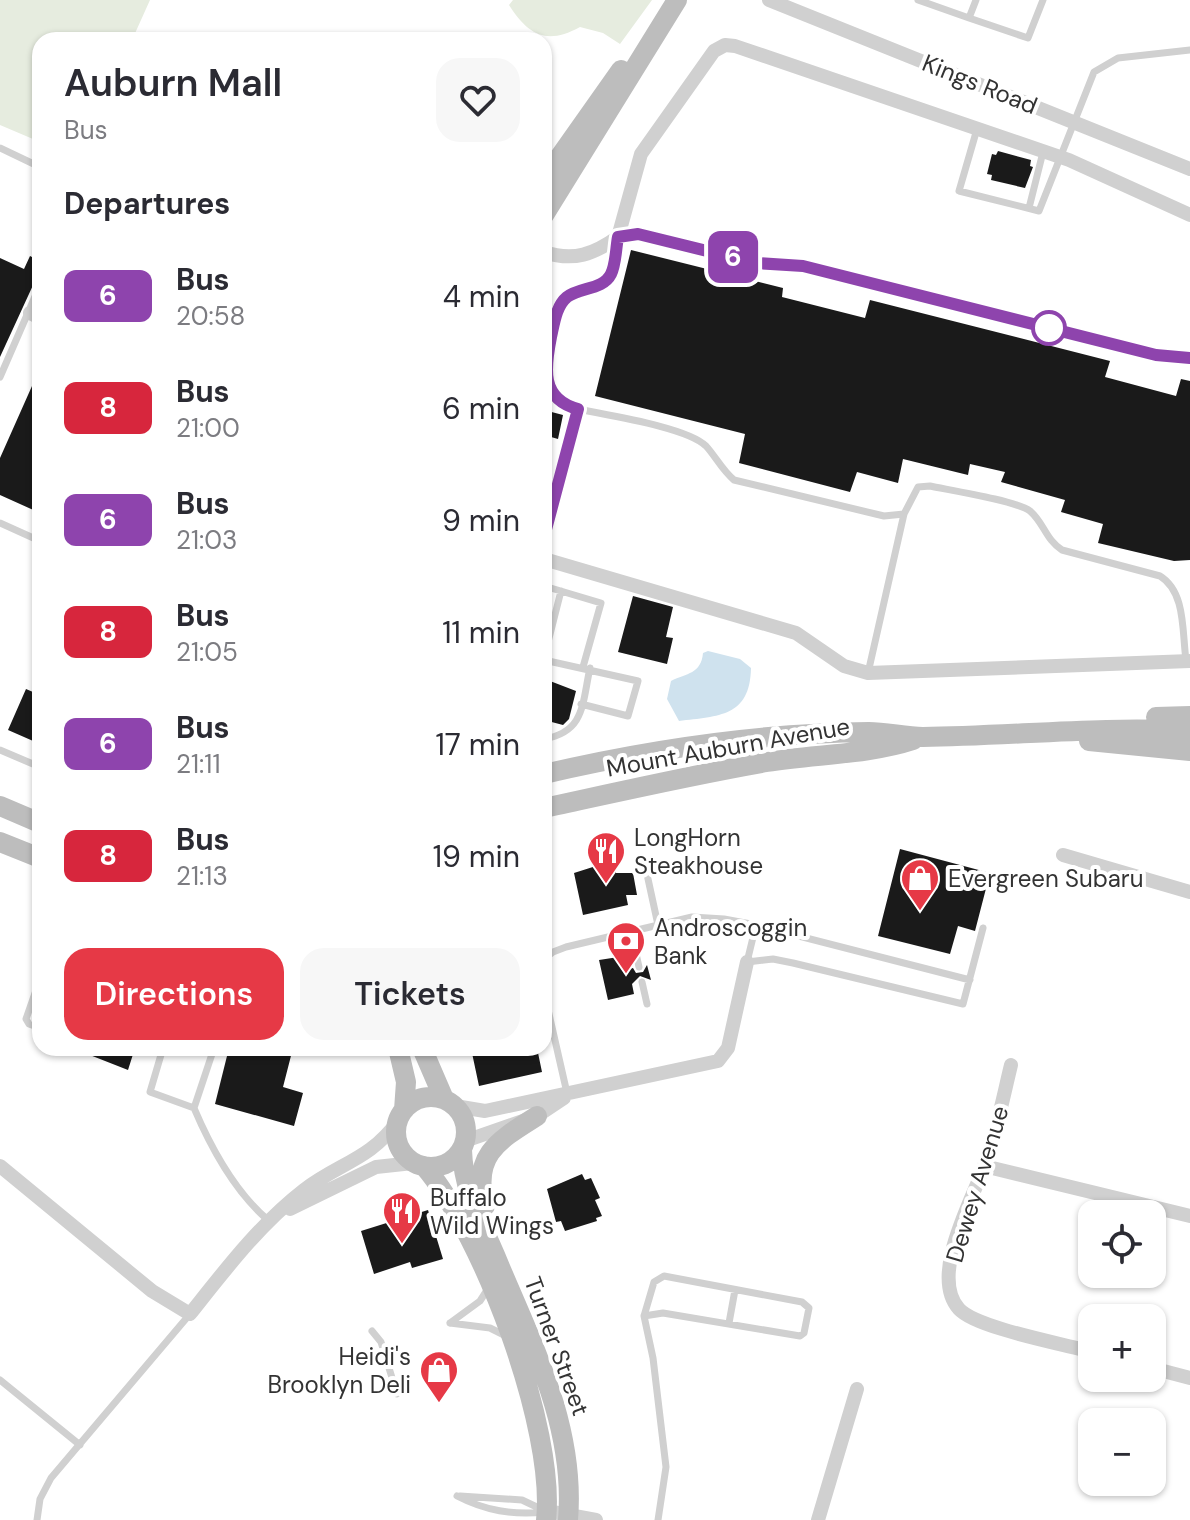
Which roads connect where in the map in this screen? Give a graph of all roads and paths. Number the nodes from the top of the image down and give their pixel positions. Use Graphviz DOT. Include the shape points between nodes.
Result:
graph roads {
  1 [pos="769,0"];
  2 [pos="918,0"];
  3 [pos="976,0"];
  4 [pos="1043,0"];
  5 [pos="673,6"];
  6 [pos="969,18"];
  7 [pos="1190,50"];
  8 [pos="1073,121"];
  9 [pos="977,129"];
  10 [pos="0,148"];
  11 [pos="1043,151"];
  12 [pos="1059,157"];
  13 [pos="32,163"];
  14 [pos="552,168"];
  15 [pos="1190,169"];
  16 [pos="552,202"];
  17 [pos="1029,208"];
  18 [pos="1190,215"];
  19 [pos="618,237"];
  20 [pos="552,254"];
  21 [pos="32,321"];
  22 [pos="552,334"];
  23 [pos="1190,358"];
  24 [pos="0,377"];
  25 [pos="552,389"];
  26 [pos="578,409"];
  27 [pos="552,507"];
  28 [pos="904,514"];
  29 [pos="0,523"];
  30 [pos="32,537"];
  31 [pos="552,561"];
  32 [pos="552,588"];
  33 [pos="561,591"];
  34 [pos="552,627"];
  35 [pos="552,661"];
  36 [pos="1188,661"];
  37 [pos="587,668"];
  38 [pos="868,673"];
  39 [pos="581,704"];
  40 [pos="1190,716"];
  41 [pos="1190,731"];
  42 [pos="1001,733"];
  43 [pos="920,737"];
  44 [pos="552,738"];
  45 [pos="0,750"];
  46 [pos="1190,751"];
  47 [pos="32,764"];
  48 [pos="552,772"];
  49 [pos="0,806"];
  50 [pos="552,806"];
  51 [pos="32,820"];
  52 [pos="0,842"];
  53 [pos="32,855"];
  54 [pos="1063,855"];
  55 [pos="645,865"];
  56 [pos="1190,892"];
  57 [pos="658,925"];
  58 [pos="756,925"];
  59 [pos="983,928"];
  60 [pos="631,931"];
  61 [pos="552,953"];
  62 [pos="747,962"];
  63 [pos="639,967"];
  64 [pos="970,980"];
  65 [pos="642,982"];
  66 [pos="32,1002"];
  67 [pos="647,1004"];
  68 [pos="32,1025"];
  69 [pos="552,1028"];
  70 [pos="161,1056"];
  71 [pos="211,1056"];
  72 [pos="400,1056"];
  73 [pos="426,1056"];
  74 [pos="1011,1065"];
  75 [pos="567,1096"];
  76 [pos="450,1102"];
  77 [pos="194,1108"];
  78 [pos="401,1116"];
  79 [pos="537,1116"];
  80 [pos="463,1145"];
  81 [pos="418,1164"];
  82 [pos="0,1166"];
  83 [pos="984,1166"];
  84 [pos="1190,1216"];
  85 [pos="268,1220"];
  86 [pos="491,1285"];
  87 [pos="735,1290"];
  88 [pos="190,1314"];
  89 [pos="644,1316"];
  90 [pos="729,1323"];
  91 [pos="372,1331"];
  92 [pos="512,1341"];
  93 [pos="1078,1348"];
  94 [pos="536,1354"];
  95 [pos="1166,1372"];
  96 [pos="1190,1378"];
  97 [pos="0,1380"];
  98 [pos="857,1389"];
  99 [pos="397,1394"];
  100 [pos="80,1445"];
  101 [pos="547,1516"];
  102 [pos="568,1517"];
  103 [pos="37,1520"];
  104 [pos="596,1520"];
  105 [pos="658,1520"];
  106 [pos="818,1520"];
  1 -- 8 [label="street, Kings Road"];
  2 -- 6 [label="lane"];
  3 -- 6 [label="lane"];
  4 -- 6 [label="lane" via="1028,38"];
  5 -- 14 [label="main road" via="640,42"];
  5 -- 16 [label="main road"];
  7 -- 8 [label="lane" via="1118,58 1094,72"];
  8 -- 12 [label="lane"];
  8 -- 15 [label="street, Kings Road"];
  9 -- 11 [label="street"];
  9 -- 17 [label="lane" via="959,191"];
  9 -- 19 [label="street" via="725,45 714,51 641,154"];
  10 -- 13 [label="lane"];
  11 -- 12 [label="street"];
  11 -- 17 [label="lane"];
  12 -- 17 [label="lane" via="1039,211"];
  12 -- 18 [label="street"];
  19 -- 20 [label="street" via="598,251 570,258"];
  19 -- 22 [label="lane" via="611,274 567,297"];
  19 -- 23 [label="lane" via="638,234 756,263 803,266 1156,355"];
  21 -- 24 [label="lane"];
  25 -- 26 [label="lane"];
  26 -- 27 [label="lane"];
  26 -- 28 [label="lane" via="673,431 704,444 734,480 884,516"];
  28 -- 36 [label="lane" via="918,487 930,486 1027,509 1049,541 1062,550 1160,576 1172,583 1179,603"];
  28 -- 38 [label="lane"];
  29 -- 30 [label="lane"];
  31 -- 38 [label="street" via="796,633 844,666"];
  32 -- 33 [label="lane"];
  33 -- 34 [label="lane"];
  33 -- 37 [label="lane" via="601,603"];
  35 -- 37 [label="lane"];
  36 -- 38 [label="street"];
  37 -- 39 [label="lane"];
  37 -- 39 [label="lane" via="638,681 628,716"];
  39 -- 44 [label="lane" via="575,726"];
  40 -- 42 [label="main road"];
  41 -- 42 [label="main road, Mount Auburn Avenue"];
  42 -- 43 [label="main road, Mount Auburn Avenue"];
  42 -- 46 [label="main road"];
  43 -- 48 [label="main road, Mount Auburn Avenue" via="873,732 771,736 696,744"];
  43 -- 50 [label="main road, Mount Auburn Avenue" via="890,747 697,775"];
  45 -- 47 [label="lane"];
  49 -- 51 [label="main road"];
  52 -- 53 [label="main road"];
  54 -- 56 [label="street"];
  55 -- 57 [label="lane"];
  57 -- 58 [label="lane" via="692,917"];
  57 -- 60 [label="lane"];
  58 -- 62 [label="lane"];
  58 -- 64 [label="lane"];
  59 -- 64 [label="lane"];
  60 -- 61 [label="lane"];
  60 -- 63 [label="lane"];
  62 -- 64 [label="lane" via="773,959 963,1004"];
  62 -- 75 [label="street" via="728,1048 718,1061"];
  65 -- 67 [label="lane"];
  66 -- 68 [label="lane" via="26,1019"];
  69 -- 75 [label="lane"];
  70 -- 77 [label="lane" via="150,1092"];
  71 -- 77 [label="lane"];
  72 -- 78 [label="main road" via="406,1082"];
  73 -- 76 [label="main road"];
  74 -- 83 [label="street, Dewey Avenue"];
  75 -- 76 [label="street" via="485,1111"];
  75 -- 79 [label="street"];
  76 -- 78 [label="main road" via="419,1099"];
  76 -- 80 [label="main road" via="463,1116"];
  77 -- 85 [label="lane" via="248,1203"];
  78 -- 81 [label="main road" via="397,1140"];
  78 -- 85 [label="street" via="384,1141 307,1188"];
  79 -- 80 [label="street"];
  79 -- 94 [label="main road" via="487,1154 480,1175 485,1206 539,1333"];
  80 -- 81 [label="main road" via="453,1160 440,1166"];
  80 -- 94 [label="main road, Turner Street" via="471,1200"];
  81 -- 85 [label="street" via="376,1167"];
  81 -- 86 [label="main road, Turner Street" via="450,1199"];
  82 -- 88 [label="street" via="152,1291"];
  83 -- 84 [label="street"];
  83 -- 93 [label="street, Dewey Avenue" via="955,1244 949,1277 955,1303 979,1322"];
  85 -- 88 [label="street"];
  86 -- 92 [label="main road, Turner Street"];
  86 -- 92 [label="lane" via="480,1301 450,1323 490,1328"];
  87 -- 89 [label="lane" via="659,1277"];
  87 -- 90 [label="lane"];
  87 -- 90 [label="lane" via="802,1302 809,1308 807,1321 800,1336"];
  88 -- 100 [label="lane"];
  89 -- 90 [label="lane" via="663,1313"];
  89 -- 105 [label="lane" via="666,1467"];
  91 -- 99 [label="lane" via="381,1342"];
  92 -- 101 [label="main road, Turner Street" via="541,1440"];
  94 -- 102 [label="main road, Turner Street" via="560,1420"];
  95 -- 96 [label="street"];
  97 -- 100 [label="lane"];
  98 -- 106 [label="street"];
  100 -- 103 [label="lane" via="51,1478"];
  101 -- 101 [label="lane" via="522,1500 457,1496 481,1508"];
  101 -- 102 [label="street"];
  102 -- 104 [label="street"];
}
